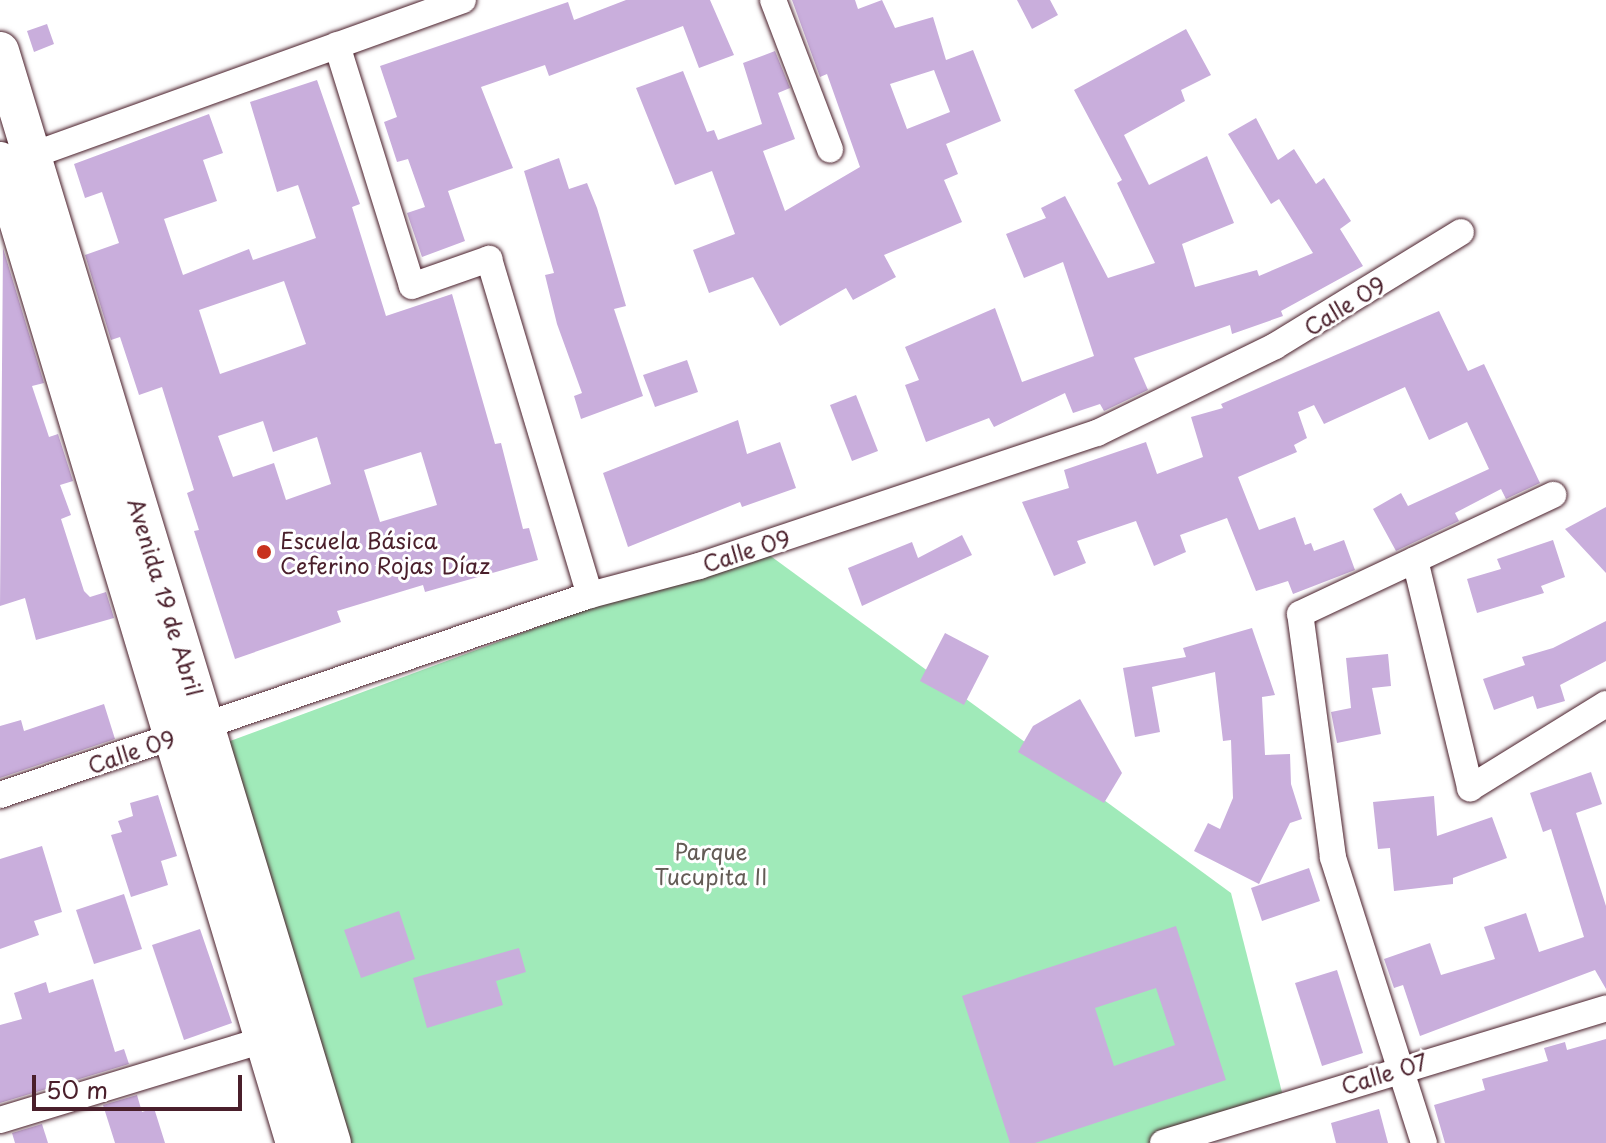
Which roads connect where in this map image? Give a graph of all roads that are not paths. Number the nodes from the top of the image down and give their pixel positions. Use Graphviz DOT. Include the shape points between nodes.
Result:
graph roads {
  1 [pos="463,0"];
  2 [pos="773,0"];
  3 [pos="337,45"];
  4 [pos="0,51"];
  5 [pos="830,149"];
  6 [pos="12,161"];
  7 [pos="1461,232"];
  8 [pos="1553,495"];
  9 [pos="1415,560"];
  10 [pos="590,595"];
  11 [pos="1606,704"];
  12 [pos="189,731"];
  13 [pos="0,795"];
  14 [pos="1606,1008"];
  15 [pos="279,1035"];
  16 [pos="1402,1067"];
  17 [pos="0,1120"];
  18 [pos="295,1143"];
  19 [pos="332,1143"];
  20 [pos="1163,1143"];
  21 [pos="1424,1143"];
  1 -- 3 [label="street"];
  2 -- 5 [label="street"];
  3 -- 6 [label="street"];
  3 -- 10 [label="street" via="412,286 489,259"];
  4 -- 6 [label="street, Avenida 19 de Abril"];
  6 -- 12 [label="street, Avenida 19 de Abril"];
  7 -- 10 [label="street, Calle 09" via="1275,346 1097,433 699,566"];
  8 -- 9 [label="street"];
  9 -- 11 [label="street" via="1470,788"];
  9 -- 16 [label="street" via="1300,614 1333,857"];
  10 -- 12 [label="street, Calle 09"];
  12 -- 13 [label="street, Calle 09"];
  12 -- 15 [label="street, Avenida 19 de Abril"];
  14 -- 16 [label="street, Calle 07"];
  15 -- 17 [label="street"];
  15 -- 18 [label="street, Avenida 19 de Abril"];
  15 -- 19 [label="street, Avenida 19 de Abril"];
  16 -- 20 [label="street, Calle 07"];
  16 -- 21 [label="street"];
}
